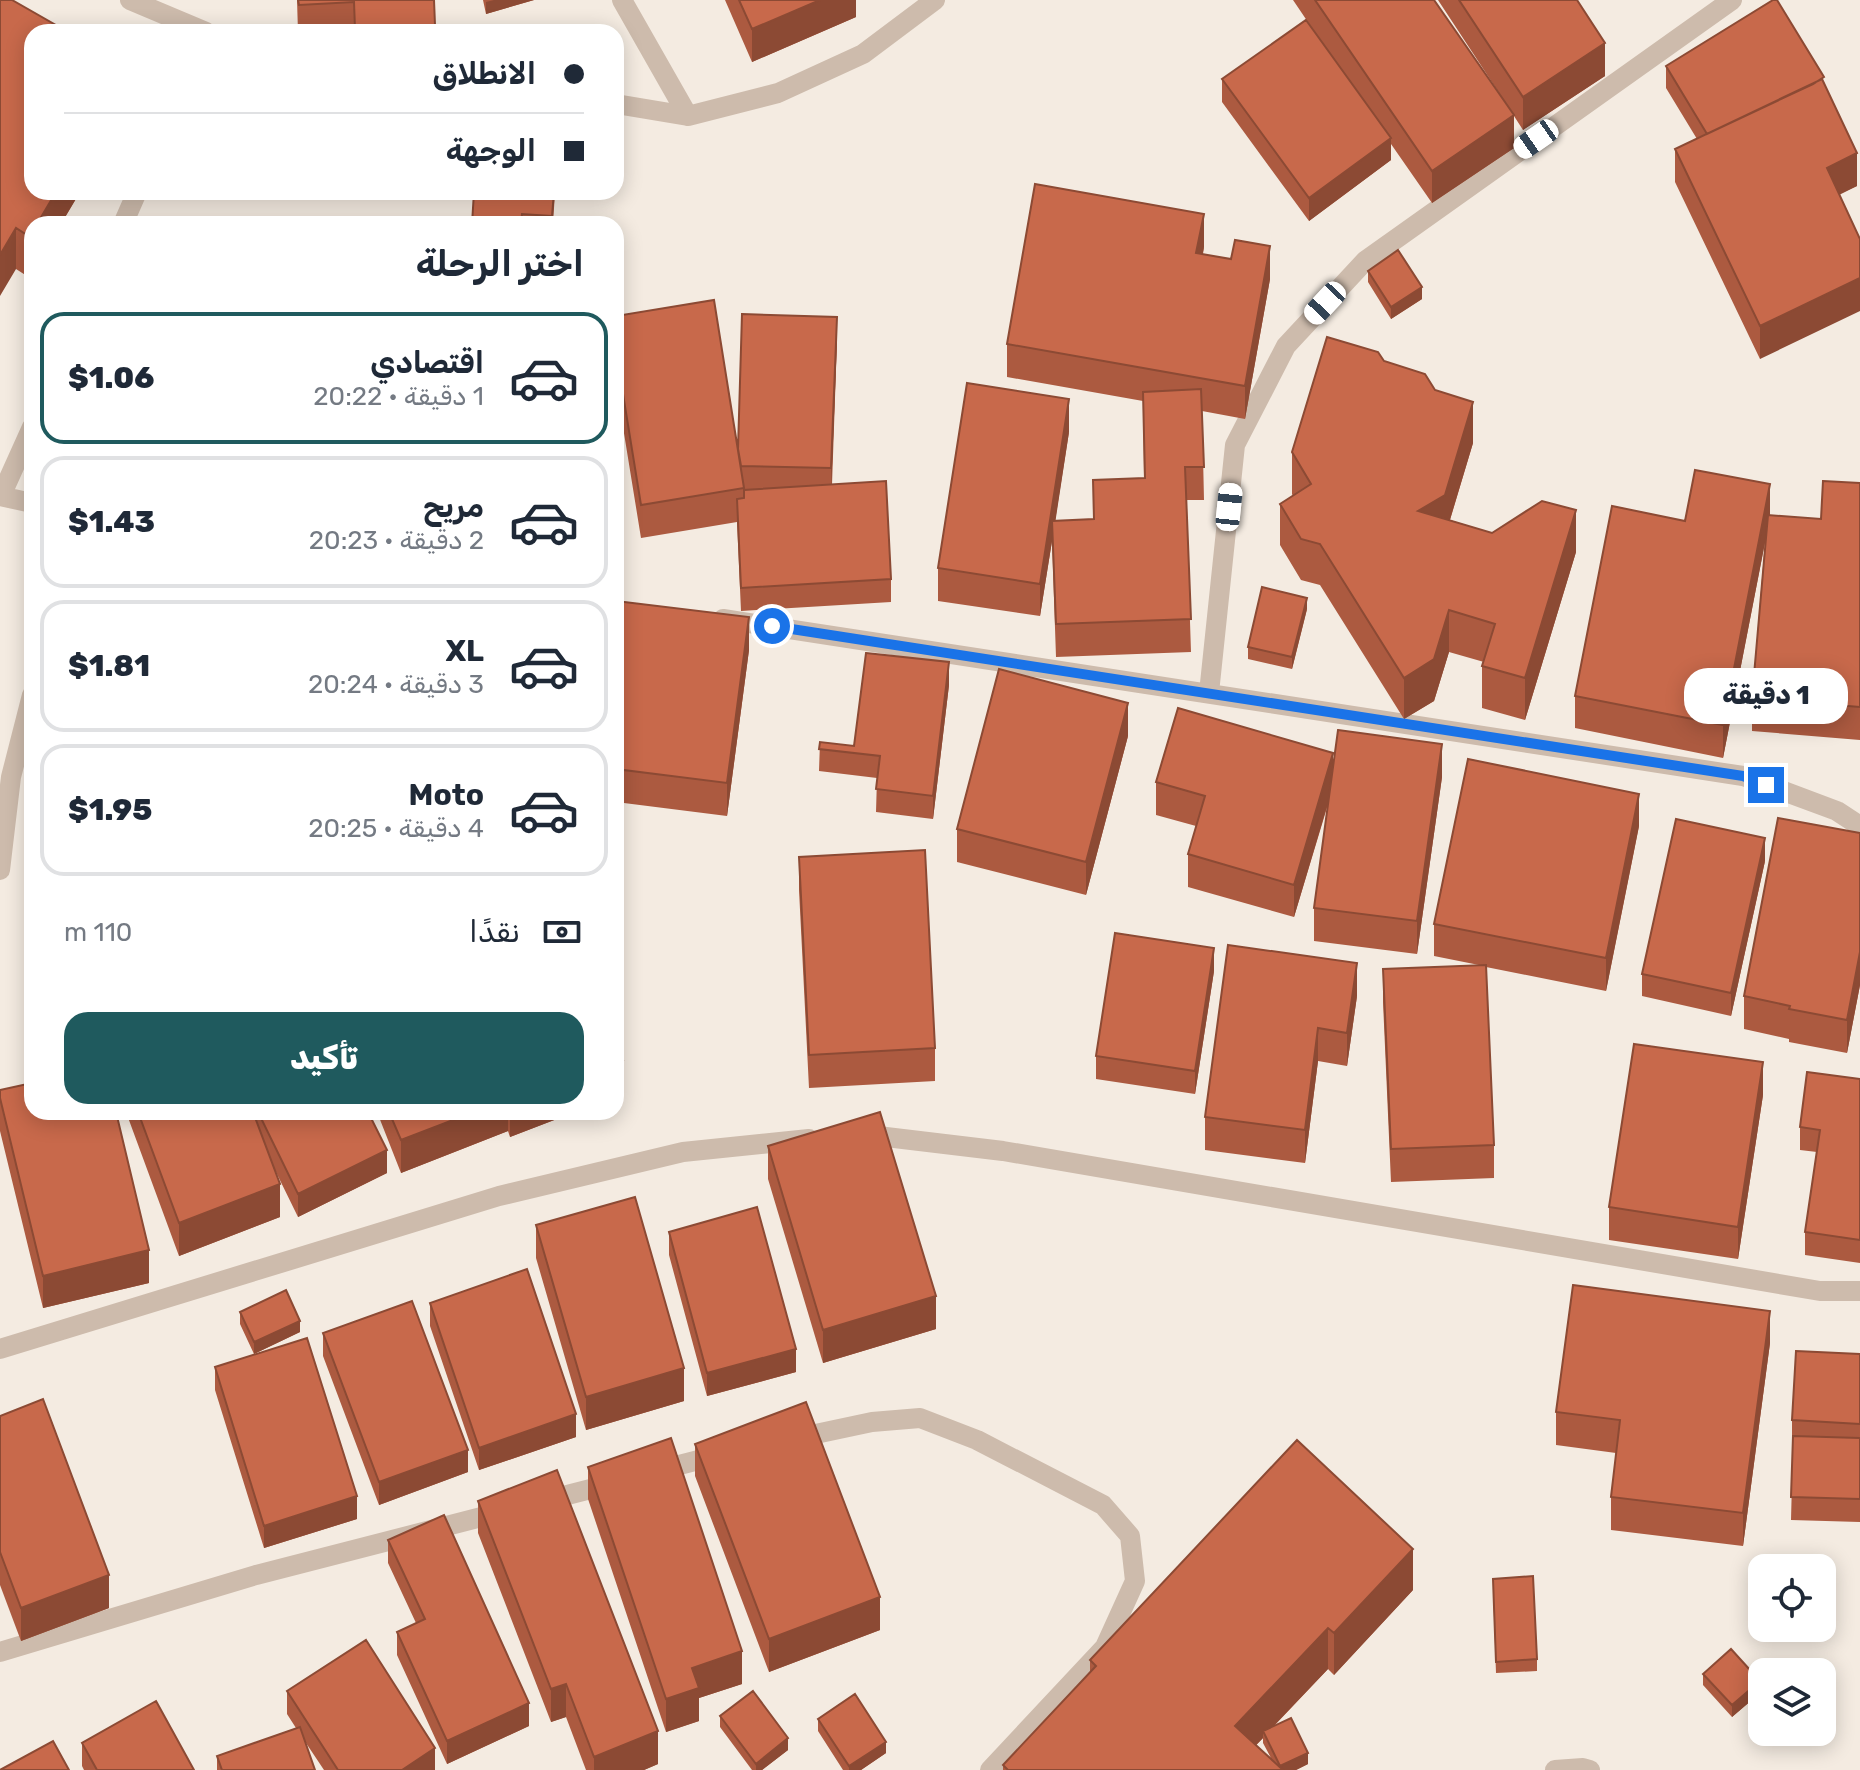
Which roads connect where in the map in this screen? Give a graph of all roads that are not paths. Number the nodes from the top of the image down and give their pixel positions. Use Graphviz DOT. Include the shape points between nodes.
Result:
graph roads {
  1 [pos="130,0"];
  2 [pos="622,0"];
  3 [pos="935,0"];
  4 [pos="1732,0"];
  5 [pos="187,24"];
  6 [pos="624,105"];
  7 [pos="688,116"];
  8 [pos="24,444"];
  9 [pos="0,496"];
  10 [pos="24,501"];
  11 [pos="710,617"];
  12 [pos="1209,693"];
  13 [pos="24,726"];
  14 [pos="1860,826"];
  15 [pos="0,870"];
  16 [pos="1860,1291"];
  17 [pos="0,1349"];
  18 [pos="772,1443"];
  19 [pos="743,1450"];
  20 [pos="0,1652"];
  21 [pos="990,1770"];
  22 [pos="1555,1770"];
  23 [pos="1590,1770"];
  1 -- 5 [label="street"];
  2 -- 7 [label="street"];
  3 -- 7 [label="street" via="863,54 778,93"];
  4 -- 12 [label="street" via="1365,261 1286,346 1235,445"];
  6 -- 7 [label="street"];
  8 -- 9 [label="street"];
  9 -- 10 [label="street"];
  11 -- 12 [label="street"];
  12 -- 14 [label="street" via="1743,776 1837,811"];
  13 -- 15 [label="street" via="11,777"];
  16 -- 17 [label="street" via="1820,1291 1003,1151 858,1134 683,1152 499,1196"];
  18 -- 21 [label="street" via="872,1422 920,1418 977,1440 1103,1505 1130,1536 1135,1581 1105,1647"];
  19 -- 20 [label="street" via="256,1575"];
  22 -- 23 [label="street"];
}
